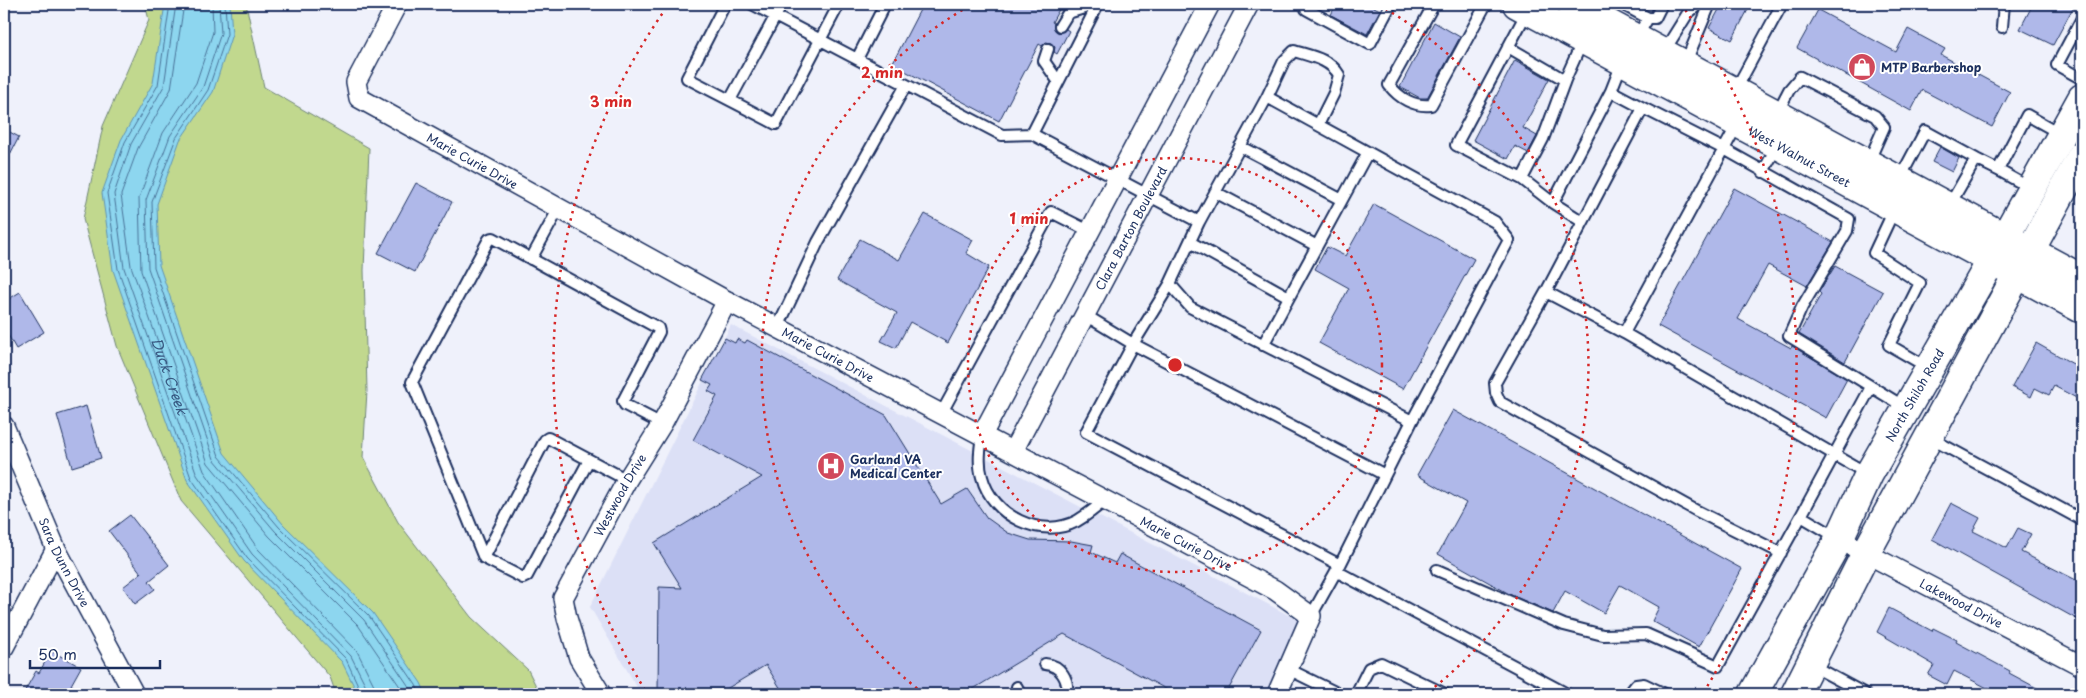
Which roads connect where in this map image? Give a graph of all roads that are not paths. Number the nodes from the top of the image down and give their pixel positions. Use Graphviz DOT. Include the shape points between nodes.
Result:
graph roads {
  1 [pos="397,4"];
  2 [pos="725,4"];
  3 [pos="752,4"];
  4 [pos="782,4"];
  5 [pos="839,4"];
  6 [pos="885,4"];
  7 [pos="1098,4"];
  8 [pos="1249,4"];
  9 [pos="1309,4"];
  10 [pos="1391,4"];
  11 [pos="1434,4"];
  12 [pos="1486,4"];
  13 [pos="1572,4"];
  14 [pos="1622,4"];
  15 [pos="1662,4"];
  16 [pos="1699,4"];
  17 [pos="1710,4"];
  18 [pos="1782,4"];
  19 [pos="2004,4"];
  20 [pos="1205,6"];
  21 [pos="1526,6"];
  22 [pos="776,16"];
  23 [pos="2082,18"];
  24 [pos="1060,26"];
  25 [pos="2002,26"];
  26 [pos="1583,39"];
  27 [pos="820,40"];
  28 [pos="1633,44"];
  29 [pos="1508,47"];
  30 [pos="1048,49"];
  31 [pos="857,59"];
  32 [pos="1673,59"];
  33 [pos="2082,79"];
  34 [pos="1565,80"];
  35 [pos="1058,81"];
  36 [pos="906,85"];
  37 [pos="1611,91"];
  38 [pos="1735,92"];
  39 [pos="1267,97"];
  40 [pos="2082,98"];
  41 [pos="730,100"];
  42 [pos="1643,108"];
  43 [pos="1776,114"];
  44 [pos="1738,122"];
  45 [pos="1318,125"];
  46 [pos="1032,134"];
  47 [pos="2062,134"];
  48 [pos="1778,144"];
  49 [pos="1240,146"];
  50 [pos="1724,149"];
  51 [pos="1368,152"];
  52 [pos="2082,155"];
  53 [pos="1976,159"];
  54 [pos="1868,164"];
  55 [pos="1998,170"];
  56 [pos="1764,172"];
  57 [pos="1117,178"];
  58 [pos="1522,180"];
  59 [pos="1899,180"];
  60 [pos="2032,189"];
  61 [pos="1215,192"];
  62 [pos="1148,195"];
  63 [pos="1342,200"];
  64 [pos="1553,203"];
  65 [pos="1949,207"];
  66 [pos="559,208"];
  67 [pos="1896,208"];
  68 [pos="1199,222"];
  69 [pos="1583,222"];
  70 [pos="1089,232"];
  71 [pos="1190,242"];
  72 [pos="1317,246"];
  73 [pos="1999,249"];
  74 [pos="531,259"];
  75 [pos="2023,262"];
  76 [pos="2082,279"];
  77 [pos="1170,284"];
  78 [pos="1546,292"];
  79 [pos="1289,296"];
  80 [pos="727,300"];
  81 [pos="2082,308"];
  82 [pos="1084,315"];
  83 [pos="778,327"];
  84 [pos="1624,333"];
  85 [pos="1133,344"];
  86 [pos="1263,345"];
  87 [pos="1930,368"];
  88 [pos="1871,386"];
  89 [pos="1907,408"];
  90 [pos="941,414"];
  91 [pos="1412,421"];
  92 [pos="662,424"];
  93 [pos="4,426"];
  94 [pos="982,435"];
  95 [pos="1929,437"];
  96 [pos="1013,451"];
  97 [pos="1833,454"];
  98 [pos="589,460"];
  99 [pos="1385,474"];
  100 [pos="1869,474"];
  101 [pos="627,480"];
  102 [pos="1105,500"];
  103 [pos="1801,516"];
  104 [pos="2082,520"];
  105 [pos="1839,539"];
  106 [pos="56,549"];
  107 [pos="1781,553"];
  108 [pos="1866,553"];
  109 [pos="484,558"];
  110 [pos="1338,568"];
  111 [pos="1437,570"];
  112 [pos="1311,616"];
  113 [pos="4,647"];
  114 [pos="1045,664"];
  115 [pos="1810,664"];
  116 [pos="2082,666"];
  117 [pos="1288,669"];
  118 [pos="1069,693"];
  119 [pos="134,694"];
  120 [pos="601,694"];
  121 [pos="1277,694"];
  122 [pos="1339,694"];
  123 [pos="1356,694"];
  124 [pos="1445,694"];
  125 [pos="1567,694"];
  126 [pos="1629,694"];
  127 [pos="1665,694"];
  128 [pos="1753,694"];
  129 [pos="1794,694"];
  130 [pos="1865,694"];
  1 -- 66 [label="street, Marie Curie Drive" via="356,82 359,98"];
  2 -- 41 [label="lane" via="687,78"];
  3 -- 22 [label="lane"];
  4 -- 22 [label="lane"];
  5 -- 27 [label="lane"];
  6 -- 31 [label="lane"];
  7 -- 24 [label="lane" via="1068,13"];
  7 -- 35 [label="lane"];
  8 -- 62 [label="street, Clara Barton Boulevard"];
  9 -- 10 [label="lane" via="1306,9 1370,44"];
  11 -- 12 [label="lane" via="1390,85 1396,94 1419,106 1431,105"];
  13 -- 28 [label="main road, West Walnut Street"];
  14 -- 28 [label="lane"];
  15 -- 28 [label="lane" via="1655,18"];
  16 -- 32 [label="lane" via="1688,13"];
  17 -- 32 [label="lane"];
  18 -- 38 [label="lane"];
  19 -- 25 [label="lane"];
  20 -- 57 [label="street"];
  21 -- 26 [label="main road, West Walnut Street"];
  21 -- 29 [label="lane"];
  22 -- 27 [label="lane"];
  22 -- 41 [label="lane"];
  23 -- 33 [label="lane" via="2057,65"];
  26 -- 28 [label="main road, West Walnut Street"];
  26 -- 34 [label="lane"];
  27 -- 31 [label="lane"];
  27 -- 41 [label="lane" via="776,124"];
  28 -- 32 [label="main road, West Walnut Street"];
  28 -- 37 [label="lane"];
  28 -- 44 [label="main road, West Walnut Street"];
  29 -- 34 [label="lane"];
  29 -- 58 [label="lane" via="1456,145"];
  30 -- 35 [label="lane" via="1044,61"];
  31 -- 36 [label="lane"];
  32 -- 38 [label="main road, West Walnut Street"];
  34 -- 58 [label="lane" via="1543,139"];
  35 -- 46 [label="lane"];
  36 -- 46 [label="lane" via="1002,135"];
  36 -- 83 [label="lane" via="818,242"];
  37 -- 42 [label="lane"];
  37 -- 64 [label="lane"];
  38 -- 43 [label="main road, West Walnut Street"];
  39 -- 45 [label="lane"];
  39 -- 45 [label="lane" via="1284,61 1294,50 1334,66 1339,75"];
  39 -- 49 [label="lane"];
  40 -- 47 [label="main road, North Shiloh Road"];
  42 -- 50 [label="lane"];
  42 -- 69 [label="lane"];
  43 -- 54 [label="main road, West Walnut Street"];
  43 -- 54 [label="lane" via="1800,77 1875,116 1884,127"];
  44 -- 48 [label="main road, West Walnut Street"];
  44 -- 50 [label="lane"];
  45 -- 51 [label="lane"];
  46 -- 57 [label="lane"];
  47 -- 55 [label="lane" via="2026,115"];
  47 -- 60 [label="main road, North Shiloh Road"];
  48 -- 56 [label="lane"];
  48 -- 67 [label="main road, West Walnut Street"];
  49 -- 61 [label="lane"];
  49 -- 63 [label="lane"];
  50 -- 56 [label="lane"];
  50 -- 84 [label="lane"];
  51 -- 63 [label="lane"];
  51 -- 91 [label="lane" via="1495,222 1510,240"];
  52 -- 75 [label="main road"];
  53 -- 55 [label="lane"];
  53 -- 59 [label="lane" via="1925,131"];
  53 -- 65 [label="lane"];
  54 -- 59 [label="main road, West Walnut Street"];
  55 -- 60 [label="lane"];
  56 -- 88 [label="lane" via="1849,219 1847,231 1802,307 1789,336"];
  57 -- 62 [label="lane"];
  57 -- 70 [label="street"];
  58 -- 64 [label="lane"];
  59 -- 65 [label="main road, West Walnut Street"];
  60 -- 73 [label="main road, North Shiloh Road"];
  61 -- 68 [label="lane"];
  61 -- 72 [label="lane"];
  62 -- 68 [label="lane"];
  62 -- 82 [label="street, Clara Barton Boulevard"];
  63 -- 72 [label="lane"];
  64 -- 69 [label="lane"];
  65 -- 73 [label="main road, West Walnut Street"];
  66 -- 74 [label="lane"];
  66 -- 80 [label="street, Marie Curie Drive"];
  67 -- 73 [label="main road, West Walnut Street"];
  67 -- 87 [label="lane" via="1874,253 1920,282 1889,345"];
  68 -- 71 [label="lane"];
  69 -- 78 [label="lane"];
  70 -- 90 [label="lane" via="1051,212"];
  70 -- 94 [label="street"];
  71 -- 77 [label="lane"];
  71 -- 79 [label="lane"];
  72 -- 79 [label="lane"];
  73 -- 75 [label="main road, West Walnut Street"];
  73 -- 87 [label="main road, North Shiloh Road"];
  74 -- 92 [label="lane" via="658,328 659,332 623,401 625,406"];
  74 -- 109 [label="lane" via="493,238 489,240 412,382"];
  75 -- 76 [label="main road, West Walnut Street"];
  75 -- 81 [label="main road, West Walnut Street"];
  75 -- 95 [label="main road"];
  77 -- 85 [label="lane"];
  77 -- 86 [label="lane" via="1190,307"];
  78 -- 84 [label="lane"];
  78 -- 107 [label="lane" via="1495,383 1500,402"];
  79 -- 86 [label="lane"];
  80 -- 83 [label="street, Marie Curie Drive"];
  80 -- 92 [label="street, Westwood Drive"];
  82 -- 85 [label="lane"];
  82 -- 96 [label="street, Clara Barton Boulevard"];
  83 -- 90 [label="street, Marie Curie Drive"];
  84 -- 97 [label="lane"];
  85 -- 99 [label="lane"];
  85 -- 110 [label="lane" via="1086,432"];
  86 -- 91 [label="lane"];
  87 -- 89 [label="main road, North Shiloh Road"];
  88 -- 89 [label="lane"];
  88 -- 97 [label="lane"];
  89 -- 100 [label="main road, North Shiloh Road"];
  90 -- 94 [label="street, Marie Curie Drive"];
  91 -- 99 [label="lane"];
  92 -- 101 [label="street, Westwood Drive"];
  93 -- 106 [label="street, Sara Dunn Drive"];
  94 -- 96 [label="street, Marie Curie Drive"];
  94 -- 102 [label="lane" via="982,477 992,499 1008,515 1030,526 1053,528 1076,522"];
  95 -- 104 [label="lane"];
  95 -- 108 [label="main road"];
  96 -- 102 [label="street, Marie Curie Drive"];
  97 -- 100 [label="lane"];
  97 -- 103 [label="lane"];
  98 -- 101 [label="lane"];
  98 -- 109 [label="lane" via="527,576 523,578"];
  98 -- 109 [label="lane" via="548,438 545,440"];
  99 -- 110 [label="lane"];
  100 -- 105 [label="main road, North Shiloh Road"];
  101 -- 120 [label="street, Westwood Drive" via="563,598 579,658"];
  102 -- 112 [label="street, Marie Curie Drive" via="1275,590"];
  103 -- 105 [label="lane"];
  103 -- 107 [label="lane"];
  105 -- 108 [label="street, Lakewood Drive"];
  105 -- 128 [label="main road, North Shiloh Road"];
  106 -- 113 [label="street"];
  106 -- 119 [label="street, Sara Dunn Drive"];
  107 -- 111 [label="lane" via="1718,666 1646,634 1603,635 1564,625"];
  108 -- 115 [label="main road"];
  108 -- 116 [label="street, Lakewood Drive"];
  110 -- 112 [label="lane"];
  110 -- 125 [label="lane"];
  112 -- 117 [label="street"];
  114 -- 118 [label="lane" via="1062,673"];
  115 -- 129 [label="main road"];
  115 -- 130 [label="lane"];
  117 -- 121 [label="street"];
  117 -- 122 [label="lane"];
  123 -- 124 [label="lane" via="1369,668 1381,663"];
  126 -- 127 [label="lane" via="1636,685 1644,684"];
}
